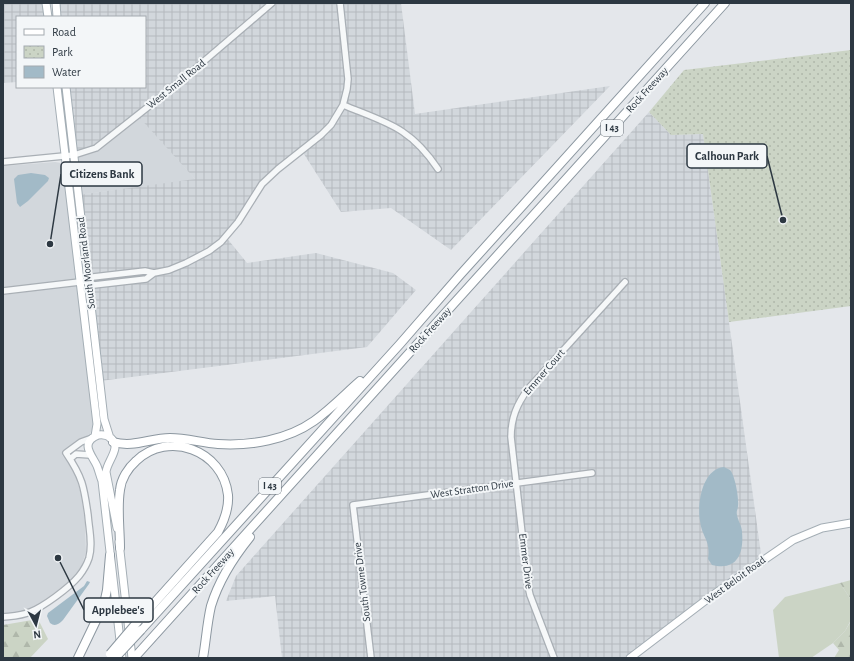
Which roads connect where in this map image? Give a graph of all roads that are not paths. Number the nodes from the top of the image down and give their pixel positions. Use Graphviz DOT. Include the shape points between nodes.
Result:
graph roads {
  1 [pos="46,3"];
  2 [pos="56,3"];
  3 [pos="272,3"];
  4 [pos="340,3"];
  5 [pos="705,3"];
  6 [pos="726,3"];
  7 [pos="48,16"];
  8 [pos="57,16"];
  9 [pos="57,88"];
  10 [pos="66,88"];
  11 [pos="343,105"];
  12 [pos="74,155"];
  13 [pos="65,156"];
  14 [pos="3,162"];
  15 [pos="438,169"];
  16 [pos="88,281"];
  17 [pos="79,282"];
  18 [pos="625,282"];
  19 [pos="3,291"];
  20 [pos="400,344"];
  21 [pos="94,437"];
  22 [pos="112,440"];
  23 [pos="91,456"];
  24 [pos="111,457"];
  25 [pos="70,459"];
  26 [pos="592,473"];
  27 [pos="516,483"];
  28 [pos="285,490"];
  29 [pos="353,505"];
  30 [pos="851,523"];
  31 [pos="120,548"];
  32 [pos="110,554"];
  33 [pos="3,617"];
  34 [pos="110,656"];
  35 [pos="78,658"];
  36 [pos="122,658"];
  37 [pos="133,658"];
  38 [pos="203,658"];
  39 [pos="371,658"];
  40 [pos="554,658"];
  41 [pos="630,658"];
  1 -- 7 [label="main road"];
  2 -- 8 [label="main road"];
  3 -- 12 [label="street, West Small Road" via="182,80 98,146"];
  4 -- 11 [label="street" via="348,70"];
  5 -- 20 [label="highway, Rock Freeway / I 43"];
  6 -- 28 [label="highway, Rock Freeway / I 43"];
  9 -- 13 [label="main road, South Moorland Road"];
  10 -- 12 [label="main road, South Moorland Road"];
  11 -- 15 [label="street" via="401,129 418,143"];
  11 -- 16 [label="street" via="328,128 262,184 235,226 209,251 169,270 93,277"];
  12 -- 13 [label="street, West Small Road"];
  12 -- 16 [label="main road, South Moorland Road"];
  13 -- 14 [label="street, West Small Road"];
  13 -- 17 [label="main road, South Moorland Road"];
  16 -- 17 [label="street"];
  16 -- 22 [label="main road, South Moorland Road" via="104,419"];
  17 -- 19 [label="street"];
  17 -- 21 [label="main road, South Moorland Road" via="97,424"];
  18 -- 27 [label="street, Emmer Court" via="520,401 511,430"];
  20 -- 22 [label="highway" via="314,421 275,439 234,445 181,438 127,445"];
  20 -- 34 [label="highway, Rock Freeway / I 43, bridge" via="141,630"];
  21 -- 22 [label="main road" via="101,435"];
  21 -- 23 [label="main road" via="88,447"];
  21 -- 25 [label="street" via="81,442 66,453"];
  22 -- 24 [label="main road" via="115,450"];
  23 -- 24 [label="main road" via="100,462"];
  23 -- 25 [label="street" via="76,454"];
  23 -- 32 [label="main road" via="102,482"];
  24 -- 31 [label="main road" via="106,467 106,477"];
  25 -- 33 [label="street" via="80,476 85,492 90,546 86,565 73,583 40,607 27,613"];
  26 -- 27 [label="street, West Stratton Drive"];
  27 -- 29 [label="street, West Stratton Drive"];
  27 -- 40 [label="street, Emmer Drive" via="528,586"];
  28 -- 37 [label="highway, Rock Freeway / I 43"];
  28 -- 38 [label="highway" via="226,570 211,608"];
  29 -- 39 [label="street, South Towne Drive"];
  30 -- 41 [label="main road, West Beloit Road" via="822,528 793,540 710,597"];
  31 -- 34 [label="highway, bridge" via="120,489 124,476 140,456 153,449 179,445 203,454 219,470 228,495 224,522"];
  31 -- 37 [label="main road"];
  32 -- 35 [label="highway" via="104,604"];
  32 -- 36 [label="main road"];
}
